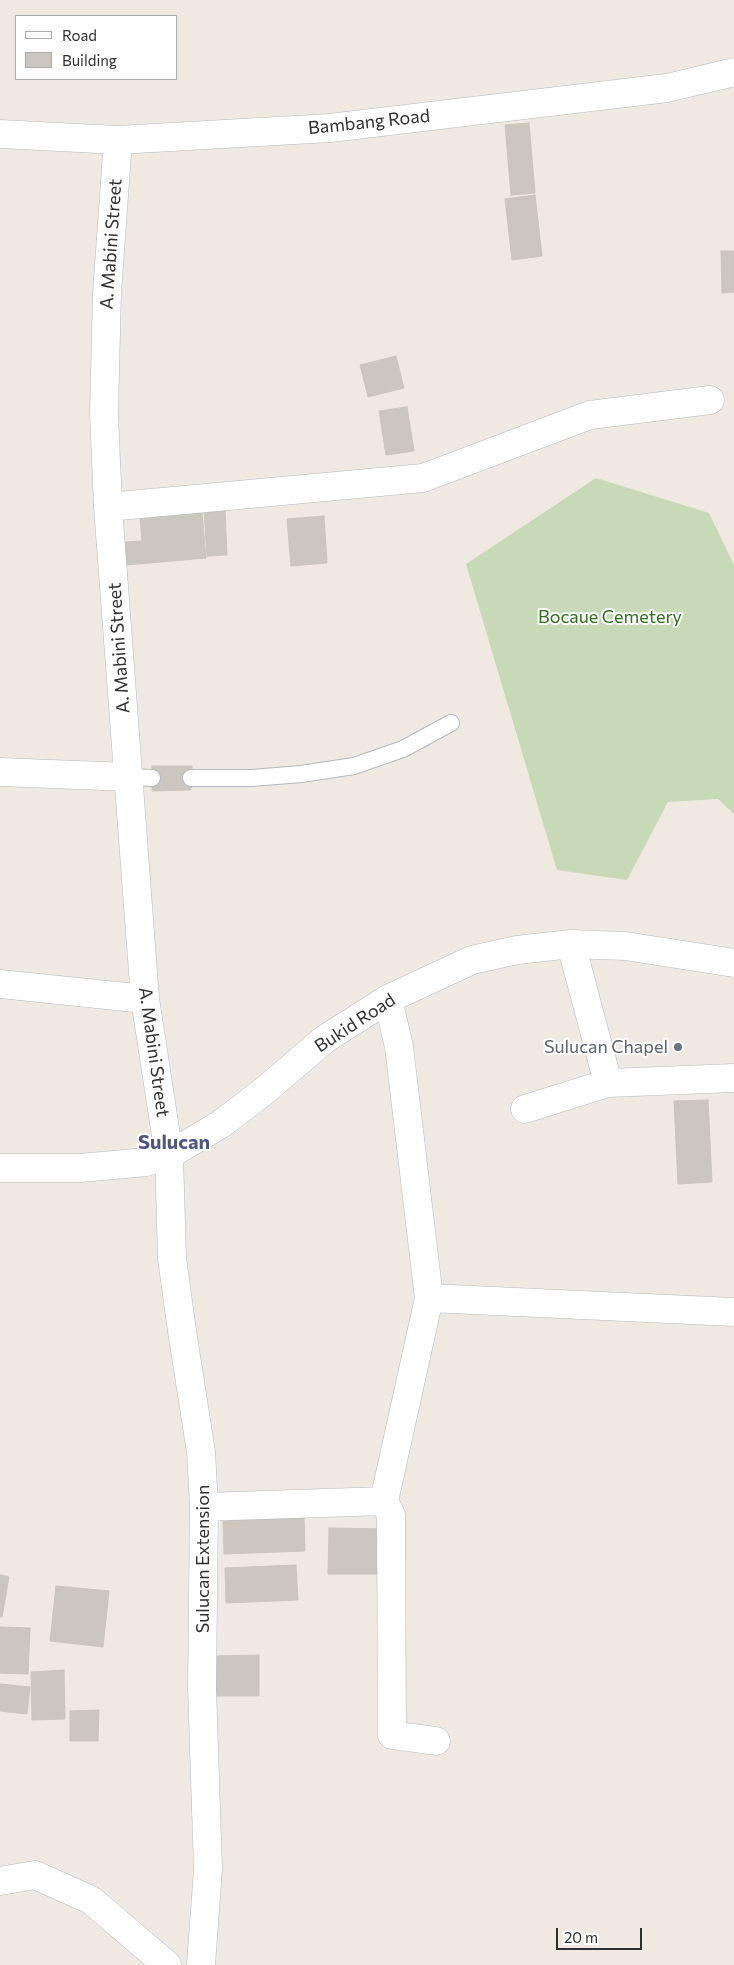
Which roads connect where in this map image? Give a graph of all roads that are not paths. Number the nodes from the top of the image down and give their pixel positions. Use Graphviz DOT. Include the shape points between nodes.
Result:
graph roads {
  1 [pos="734,72"];
  2 [pos="0,134"];
  3 [pos="118,140"];
  4 [pos="710,400"];
  5 [pos="108,507"];
  6 [pos="451,723"];
  7 [pos="0,772"];
  8 [pos="140,778"];
  9 [pos="191,778"];
  10 [pos="571,944"];
  11 [pos="734,962"];
  12 [pos="0,984"];
  13 [pos="145,998"];
  14 [pos="388,999"];
  15 [pos="734,1078"];
  16 [pos="608,1083"];
  17 [pos="525,1109"];
  18 [pos="169,1155"];
  19 [pos="0,1168"];
  20 [pos="429,1298"];
  21 [pos="734,1312"];
  22 [pos="384,1501"];
  23 [pos="204,1507"];
  24 [pos="436,1741"];
  25 [pos="0,1881"];
  26 [pos="167,1965"];
  27 [pos="201,1965"];
  1 -- 3 [label="street, Bambang Road" via="667,88 330,128"];
  2 -- 3 [label="street, Bambang Road"];
  3 -- 5 [label="street, A. Mabini Street" via="107,293 104,413"];
  4 -- 5 [label="street" via="590,415 423,478"];
  5 -- 8 [label="street, A. Mabini Street"];
  6 -- 9 [label="lane" via="403,749 354,766 301,774"];
  7 -- 8 [label="street"];
  8 -- 13 [label="street, A. Mabini Street"];
  10 -- 11 [label="street, Bukid Road" via="625,946"];
  10 -- 14 [label="street, Bukid Road" via="517,950 472,960"];
  10 -- 16 [label="street"];
  12 -- 13 [label="street"];
  13 -- 18 [label="street, A. Mabini Street"];
  14 -- 18 [label="street, Bukid Road" via="325,1039 221,1124"];
  14 -- 20 [label="street" via="399,1047"];
  15 -- 16 [label="street"];
  16 -- 17 [label="street"];
  18 -- 19 [label="street, Bukid Road" via="146,1162 114,1165"];
  18 -- 23 [label="street, Sulucan Extension" via="172,1258 201,1452"];
  20 -- 21 [label="street"];
  20 -- 22 [label="street"];
  22 -- 23 [label="street"];
  22 -- 24 [label="street" via="391,1515 392,1735"];
  23 -- 27 [label="street, Sulucan Extension" via="202,1688 208,1869"];
  25 -- 26 [label="street" via="35,1875 91,1900"];
}
